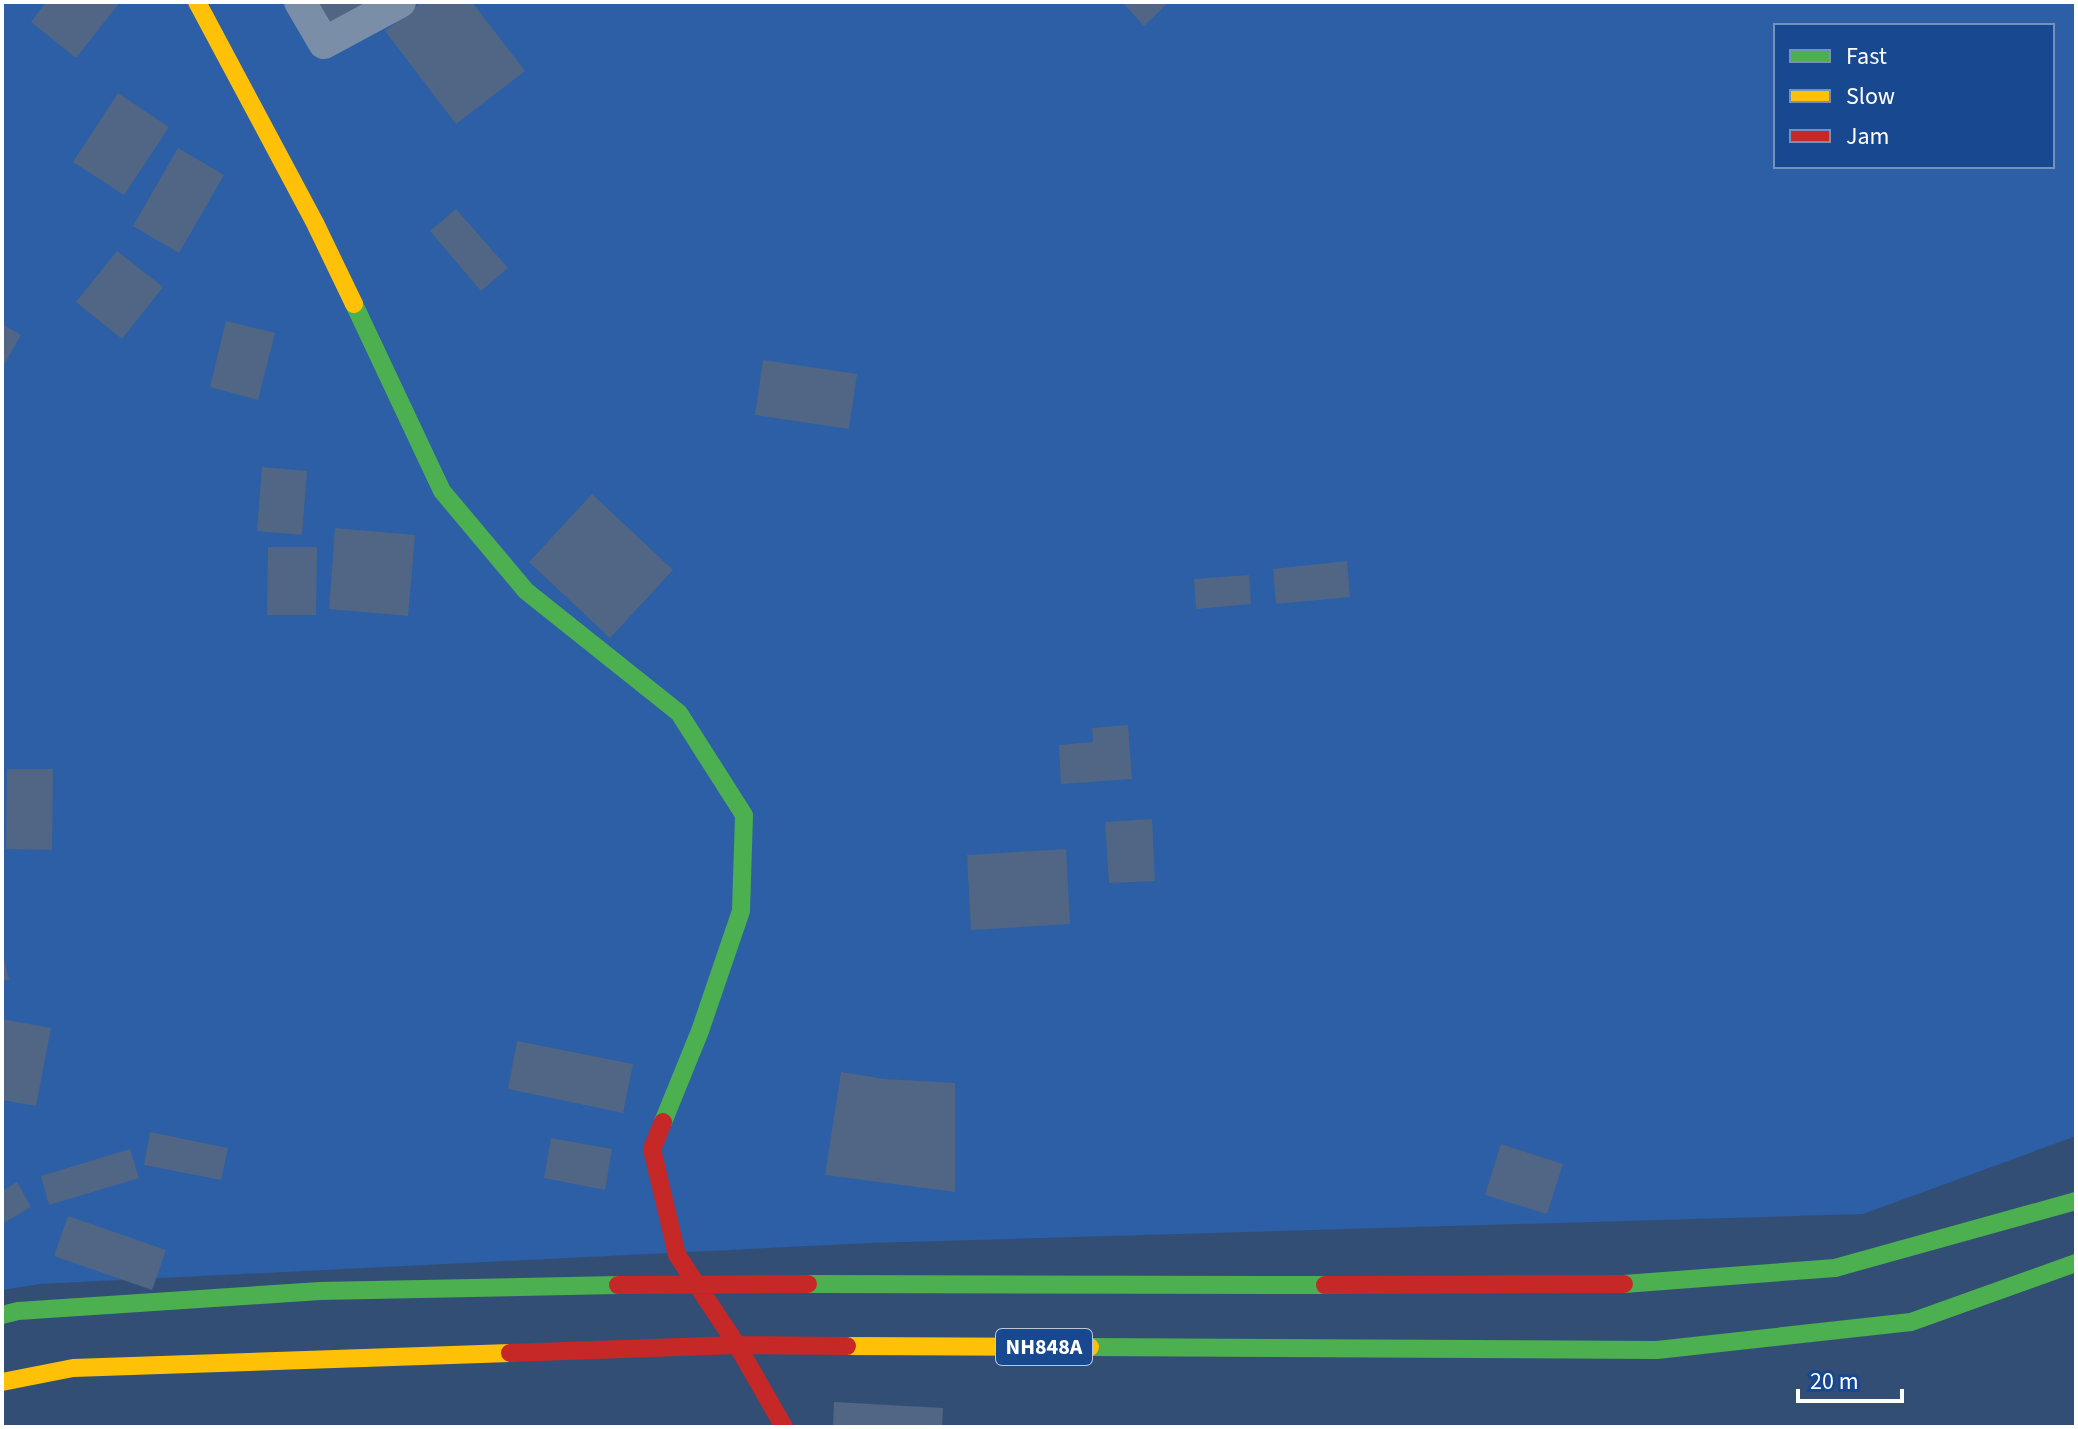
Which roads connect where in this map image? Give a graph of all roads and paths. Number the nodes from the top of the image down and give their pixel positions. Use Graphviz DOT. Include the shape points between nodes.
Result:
graph roads {
  1 [pos="197,2"];
  2 [pos="300,2"];
  3 [pos="400,2"];
  4 [pos="2076,1201"];
  5 [pos="2076,1263"];
  6 [pos="696,1284"];
  7 [pos="2,1315"];
  8 [pos="737,1345"];
  9 [pos="2,1382"];
  10 [pos="784,1427"];
  1 -- 6 [label="main road" via="315,223 442,491 526,591 679,713 744,815 741,911 652,1149 677,1255"];
  2 -- 3 [label="street" via="324,43"];
  4 -- 6 [label="main road" via="1835,1268 1617,1285"];
  5 -- 8 [label="main road, NH848A" via="1911,1322 1657,1350"];
  6 -- 7 [label="main road" via="320,1291"];
  6 -- 8 [label="main road"];
  8 -- 9 [label="main road, NH848A" via="73,1368"];
  8 -- 10 [label="main road"];
}
